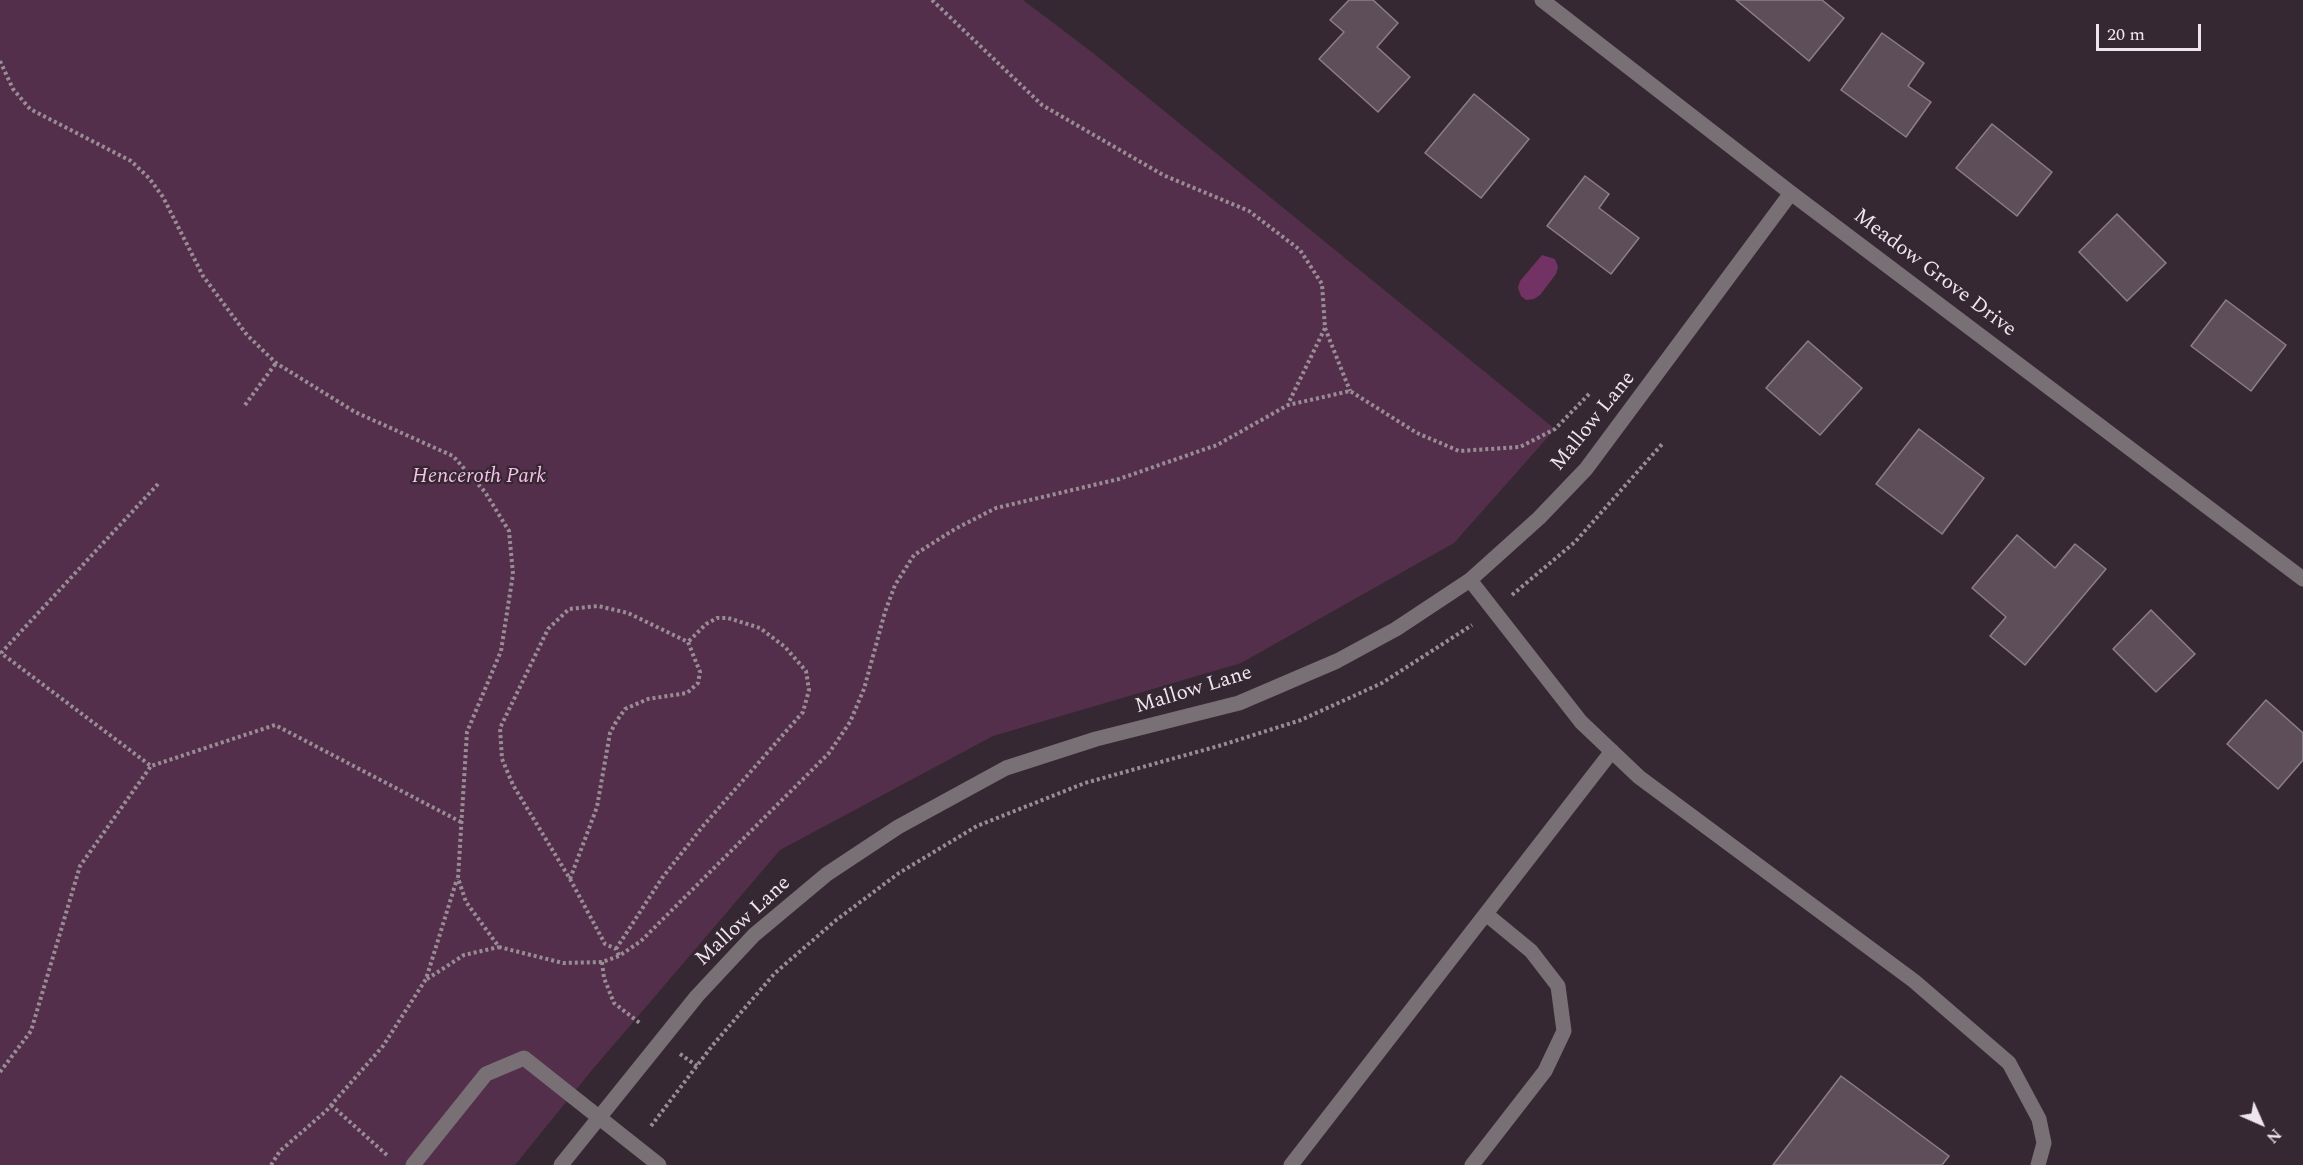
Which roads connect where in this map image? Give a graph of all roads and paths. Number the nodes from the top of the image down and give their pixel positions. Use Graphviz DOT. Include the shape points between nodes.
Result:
graph roads {
  1 [pos="932,0"];
  2 [pos="1542,0"];
  3 [pos="0,61"];
  4 [pos="1791,193"];
  5 [pos="1324,328"];
  6 [pos="276,363"];
  7 [pos="1350,391"];
  8 [pos="1591,392"];
  9 [pos="245,405"];
  10 [pos="1288,405"];
  11 [pos="1663,443"];
  12 [pos="158,484"];
  13 [pos="2303,579"];
  14 [pos="1470,580"];
  15 [pos="1492,610"];
  16 [pos="688,642"];
  17 [pos="1,653"];
  18 [pos="1612,751"];
  19 [pos="151,766"];
  20 [pos="461,822"];
  21 [pos="458,878"];
  22 [pos="570,879"];
  23 [pos="1486,914"];
  24 [pos="499,946"];
  25 [pos="616,949"];
  26 [pos="619,956"];
  27 [pos="602,962"];
  28 [pos="426,979"];
  29 [pos="661,1040"];
  30 [pos="697,1066"];
  31 [pos="0,1072"];
  32 [pos="332,1105"];
  33 [pos="599,1117"];
  34 [pos="635,1146"];
  35 [pos="390,1158"];
  36 [pos="271,1165"];
  37 [pos="412,1165"];
  38 [pos="561,1165"];
  39 [pos="659,1165"];
  40 [pos="1291,1165"];
  41 [pos="1472,1165"];
  42 [pos="2038,1165"];
  1 -- 5 [label="path" via="1042,105 1163,175 1249,211 1300,250 1322,284"];
  2 -- 4 [label="street, Meadow Grove Drive"];
  3 -- 6 [label="path" via="13,89 30,109 131,161 149,178 163,197 202,276 246,335"];
  4 -- 13 [label="street, Meadow Grove Drive"];
  4 -- 14 [label="street, Mallow Lane" via="1586,469"];
  5 -- 7 [label="path"];
  5 -- 10 [label="path"];
  6 -- 9 [label="path"];
  6 -- 20 [label="path" via="355,412 453,456 485,492 509,531 513,574 501,651 467,732"];
  7 -- 8 [label="path" via="1417,433 1459,451 1520,447 1555,429"];
  7 -- 10 [label="path"];
  10 -- 26 [label="path" via="1217,445 1119,479 996,508 914,555 895,585 864,689 850,722 830,753 650,933"];
  11 -- 15 [label="path" via="1575,542"];
  12 -- 17 [label="path"];
  14 -- 15 [label="street"];
  14 -- 29 [label="street, Mallow Lane" via="1396,629 1337,661 1239,703 1096,739 1006,768 898,827 828,874 754,935"];
  15 -- 18 [label="street" via="1581,722"];
  15 -- 30 [label="path" via="1382,683 1301,720 1085,783 977,826 899,873 835,921 775,973"];
  16 -- 22 [label="path" via="700,672 698,683 687,693 648,699 626,710 610,733 597,807"];
  16 -- 22 [label="path" via="628,613 598,606 569,609 548,629 537,650 500,728 502,759 513,785"];
  16 -- 25 [label="path" via="717,618 760,628 785,647 806,671 809,690 803,712 703,826 662,878"];
  17 -- 19 [label="path"];
  18 -- 23 [label="street"];
  18 -- 42 [label="street" via="1639,777 1914,981 2009,1063 2039,1119 2044,1143"];
  19 -- 20 [label="path" via="275,725"];
  19 -- 31 [label="path" via="80,866 31,1031"];
  20 -- 21 [label="path"];
  21 -- 24 [label="path" via="466,902"];
  21 -- 28 [label="path"];
  22 -- 25 [label="path" via="605,944"];
  23 -- 40 [label="street"];
  23 -- 41 [label="street" via="1531,951 1558,986 1564,1031 1545,1071"];
  24 -- 27 [label="path" via="563,963"];
  24 -- 28 [label="path" via="464,955"];
  25 -- 26 [label="path"];
  26 -- 27 [label="path"];
  27 -- 29 [label="path" via="614,1002"];
  28 -- 32 [label="path" via="383,1046"];
  29 -- 30 [label="path"];
  29 -- 33 [label="street, Mallow Lane"];
  30 -- 34 [label="path"];
  32 -- 35 [label="path"];
  32 -- 36 [label="path"];
  33 -- 34 [label="street"];
  33 -- 37 [label="street" via="524,1058 486,1074"];
  33 -- 38 [label="street, Mallow Lane"];
  34 -- 39 [label="street"];
}
